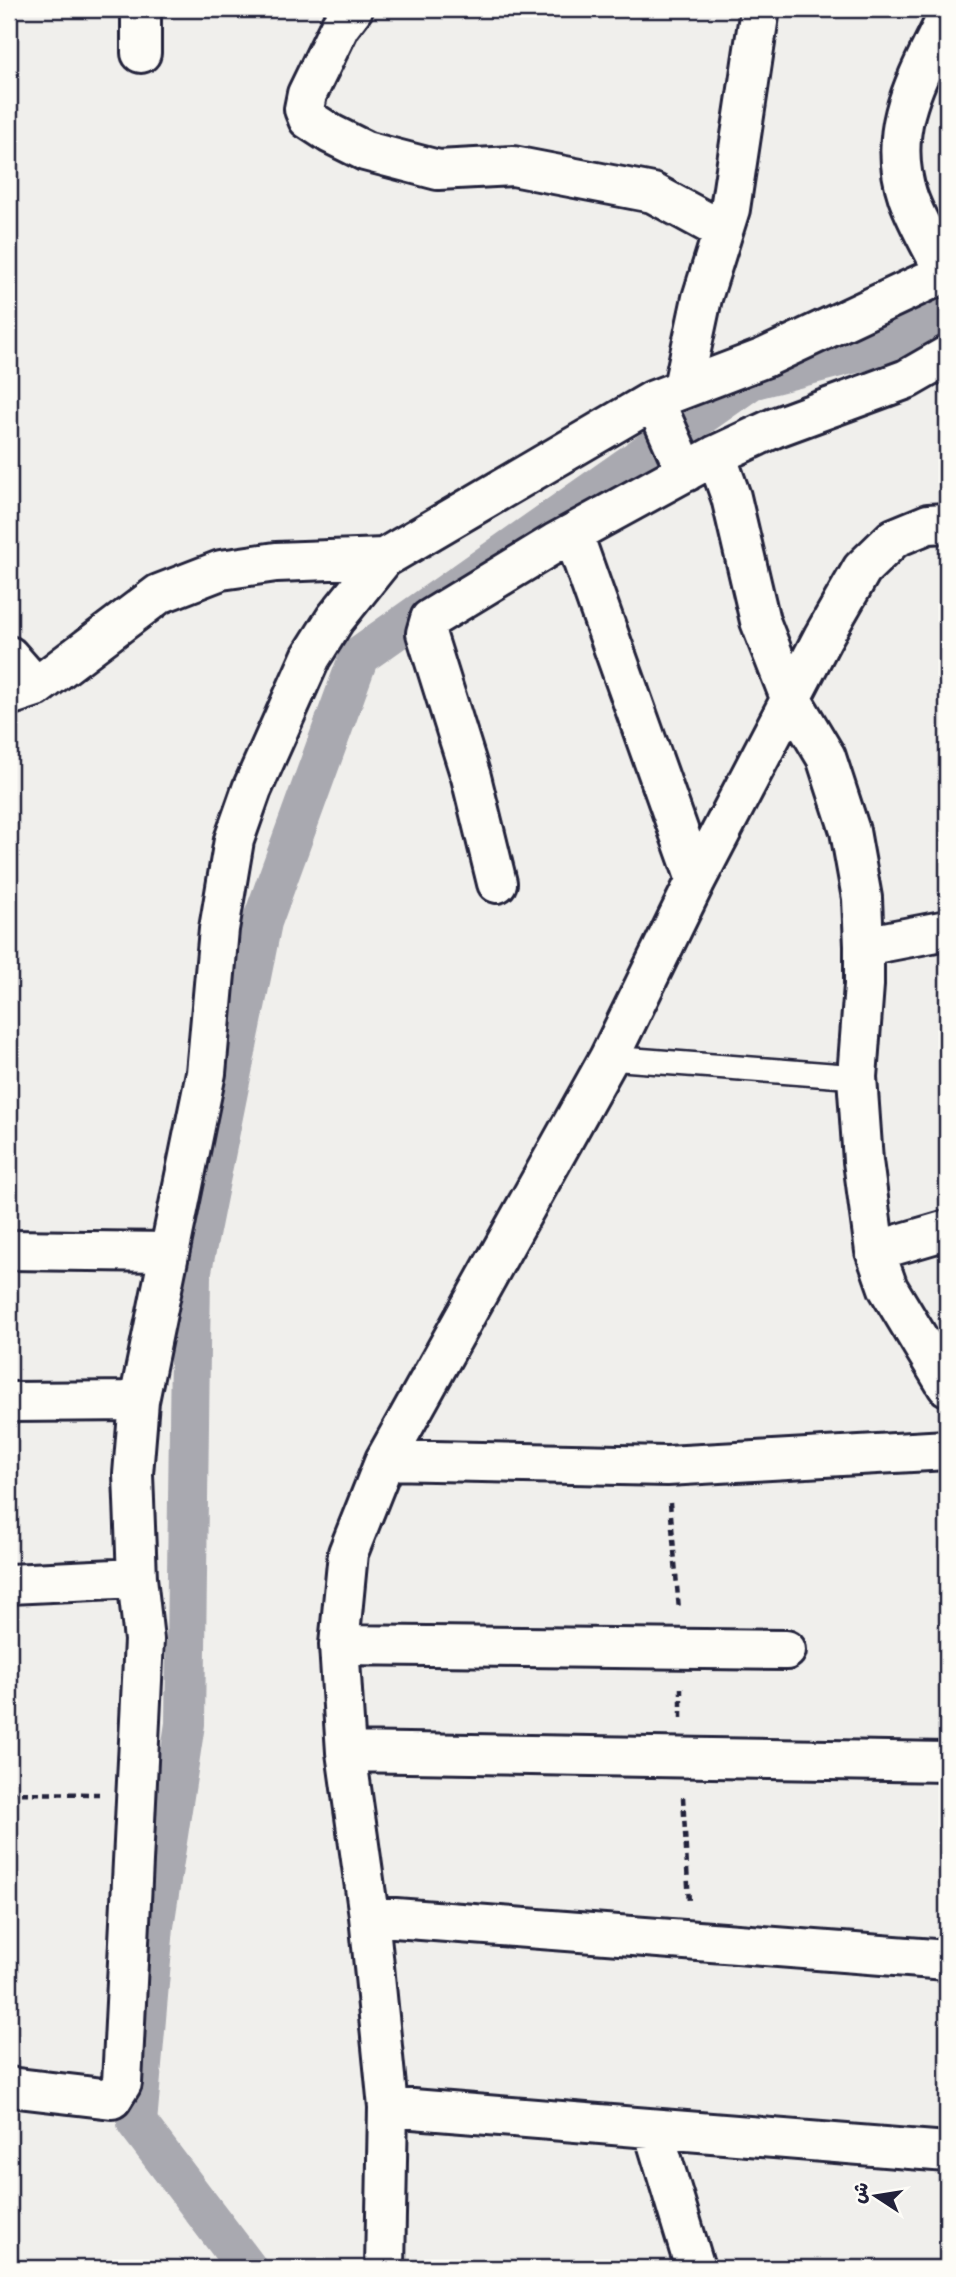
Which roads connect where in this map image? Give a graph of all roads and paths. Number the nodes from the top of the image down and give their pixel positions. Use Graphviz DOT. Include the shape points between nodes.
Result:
graph roads {
  1 [pos="141,9"];
  2 [pos="352,9"];
  3 [pos="760,9"];
  4 [pos="947,17"];
  5 [pos="141,53"];
  6 [pos="723,232"];
  7 [pos="946,269"];
  8 [pos="947,356"];
  9 [pos="666,400"];
  10 [pos="694,462"];
  11 [pos="947,523"];
  12 [pos="573,534"];
  13 [pos="384,558"];
  14 [pos="9,656"];
  15 [pos="22,692"];
  16 [pos="789,695"];
  17 [pos="696,880"];
  18 [pos="497,883"];
  19 [pos="947,930"];
  20 [pos="863,946"];
  21 [pos="609,1058"];
  22 [pos="857,1077"];
  23 [pos="947,1230"];
  24 [pos="9,1250"];
  25 [pos="875,1251"];
  26 [pos="169,1252"];
  27 [pos="933,1339"];
  28 [pos="947,1386"];
  29 [pos="139,1401"];
  30 [pos="9,1402"];
  31 [pos="947,1450"];
  32 [pos="385,1460"];
  33 [pos="667,1466"];
  34 [pos="137,1578"];
  35 [pos="9,1584"];
  36 [pos="339,1645"];
  37 [pos="682,1650"];
  38 [pos="786,1650"];
  39 [pos="346,1752"];
  40 [pos="681,1757"];
  41 [pos="947,1762"];
  42 [pos="9,1793"];
  43 [pos="138,1794"];
  44 [pos="369,1916"];
  45 [pos="691,1939"];
  46 [pos="947,1959"];
  47 [pos="9,2087"];
  48 [pos="388,2108"];
  49 [pos="653,2129"];
  50 [pos="947,2152"];
  51 [pos="385,2268"];
  52 [pos="695,2268"];
  1 -- 5 [label="street"];
  2 -- 6 [label="street" via="305,102 308,120 331,134 365,151 438,170 513,166 653,193"];
  3 -- 6 [label="street"];
  4 -- 7 [label="street" via="907,97 899,149 908,197"];
  6 -- 9 [label="street"];
  7 -- 9 [label="street"];
  8 -- 10 [label="street" via="907,379"];
  9 -- 10 [label="street"];
  9 -- 13 [label="street"];
  10 -- 12 [label="street"];
  10 -- 16 [label="street" via="732,497 760,621"];
  11 -- 16 [label="street" via="928,524 894,538 862,569"];
  12 -- 17 [label="street"];
  12 -- 18 [label="street" via="436,613 426,633 471,777"];
  13 -- 15 [label="street" via="276,562 221,570 159,594"];
  13 -- 26 [label="street" via="311,657 234,840 219,929 206,1073"];
  14 -- 15 [label="street"];
  16 -- 17 [label="street"];
  16 -- 20 [label="street" via="826,757 850,831 862,898"];
  17 -- 21 [label="street"];
  19 -- 20 [label="street"];
  20 -- 22 [label="street"];
  21 -- 22 [label="lane"];
  21 -- 32 [label="street"];
  22 -- 25 [label="street"];
  23 -- 25 [label="street"];
  24 -- 26 [label="street"];
  25 -- 27 [label="street" via="888,1288"];
  26 -- 29 [label="street"];
  27 -- 28 [label="street"];
  29 -- 30 [label="street"];
  29 -- 34 [label="street" via="133,1475"];
  31 -- 33 [label="street"];
  32 -- 33 [label="street"];
  32 -- 36 [label="street" via="348,1553"];
  33 -- 37 [label="path"];
  34 -- 35 [label="street"];
  34 -- 43 [label="street" via="144,1640"];
  36 -- 37 [label="street"];
  36 -- 39 [label="street"];
  37 -- 38 [label="street"];
  37 -- 40 [label="path"];
  39 -- 40 [label="street"];
  39 -- 44 [label="street"];
  40 -- 41 [label="street"];
  40 -- 45 [label="path"];
  42 -- 43 [label="path"];
  43 -- 47 [label="street" via="122,2083 112,2099"];
  44 -- 45 [label="street"];
  44 -- 48 [label="street"];
  45 -- 46 [label="street"];
  48 -- 49 [label="street"];
  48 -- 51 [label="street"];
  49 -- 50 [label="street"];
  49 -- 52 [label="street"];
}
